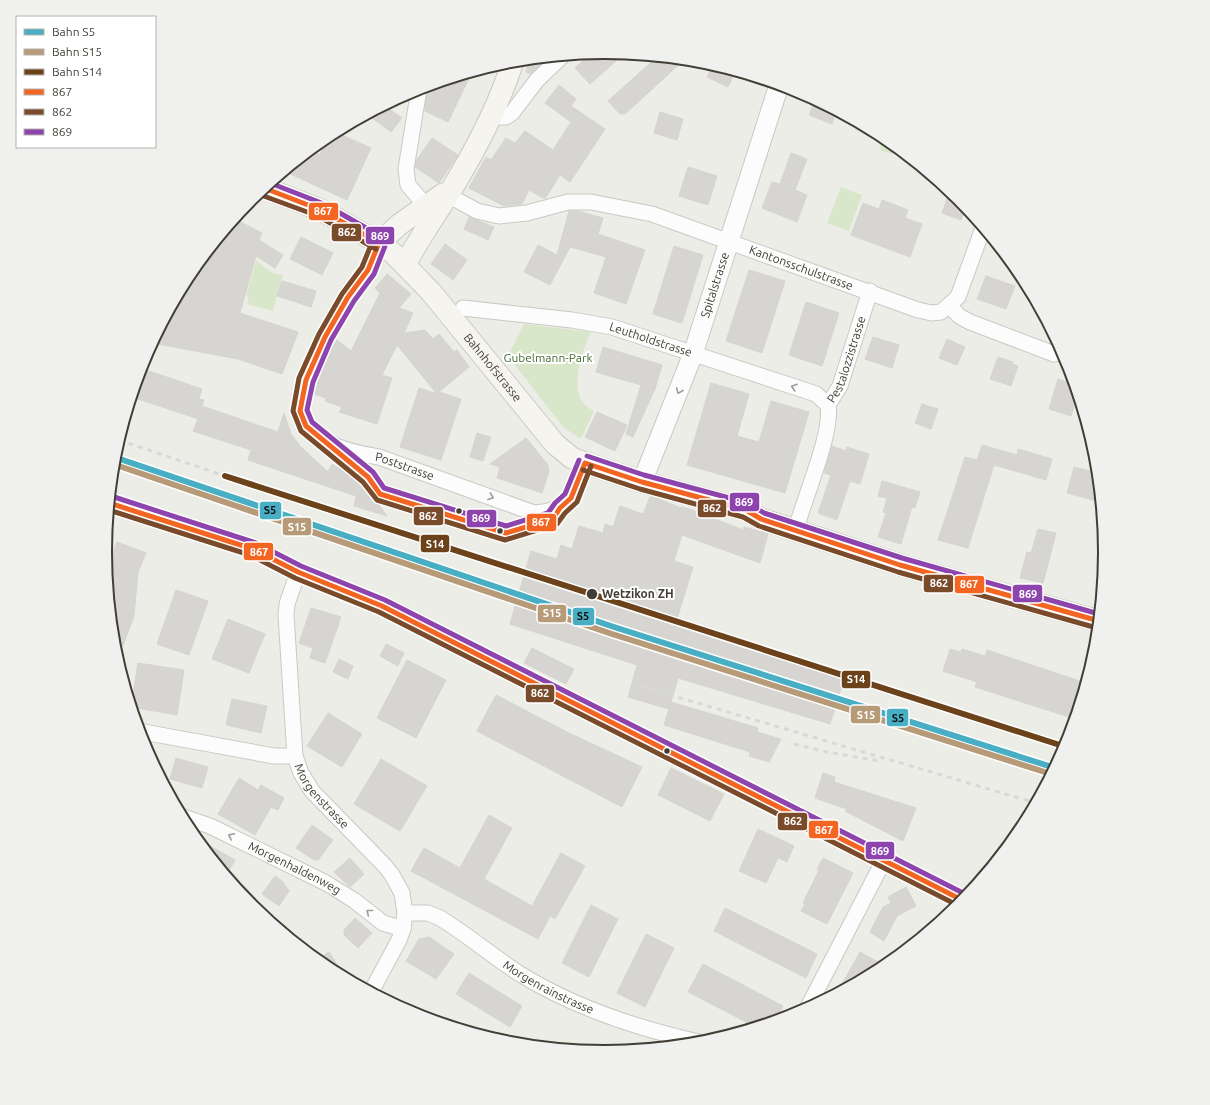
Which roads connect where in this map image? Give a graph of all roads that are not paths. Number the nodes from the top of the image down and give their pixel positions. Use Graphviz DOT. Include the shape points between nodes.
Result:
graph roads {
  1 [pos="556,62"];
  2 [pos="511,68"];
  3 [pos="777,90"];
  4 [pos="418,96"];
  5 [pos="491,118"];
  6 [pos="270,190"];
  7 [pos="450,191"];
  8 [pos="426,206"];
  9 [pos="981,233"];
  10 [pos="379,243"];
  11 [pos="729,243"];
  12 [pos="405,265"];
  13 [pos="870,292"];
  14 [pos="950,306"];
  15 [pos="463,308"];
  16 [pos="693,354"];
  17 [pos="1057,354"];
  18 [pos="828,405"];
  19 [pos="585,463"];
  20 [pos="642,482"];
  21 [pos="114,505"];
  22 [pos="746,510"];
  23 [pos="799,519"];
  24 [pos="298,572"];
  25 [pos="1095,609"];
  26 [pos="1094,619"];
  27 [pos="145,731"];
  28 [pos="295,756"];
  29 [pos="190,819"];
  30 [pos="884,860"];
  31 [pos="955,900"];
  32 [pos="405,913"];
  33 [pos="403,929"];
  34 [pos="373,988"];
  35 [pos="812,1000"];
  36 [pos="687,1039"];
  1 -- 5 [label="street" via="537,80 512,113 506,117"];
  2 -- 5 [label="main road"];
  3 -- 11 [label="street, Spitalstrasse"];
  4 -- 8 [label="street" via="406,169 408,185"];
  5 -- 7 [label="main road"];
  6 -- 10 [label="main road, Bahnhofstrasse" via="322,210"];
  7 -- 8 [label="main road"];
  7 -- 11 [label="street, Kantonsschulstrasse" via="477,211 499,216 527,213 568,202 591,202 652,214"];
  7 -- 12 [label="main road"];
  8 -- 10 [label="main road" via="388,232"];
  9 -- 14 [label="street" via="958,297"];
  10 -- 12 [label="main road, Bahnhofstrasse"];
  10 -- 19 [label="street, Poststrasse, one-way" via="368,270 330,328 313,362 302,393 300,411 306,426 331,445 379,457 534,513 560,508 570,498"];
  11 -- 13 [label="street, Kantonsschulstrasse"];
  11 -- 16 [label="street, Spitalstrasse"];
  12 -- 19 [label="main road, Bahnhofstrasse" via="555,444 572,458"];
  13 -- 14 [label="street, Kantonsschulstrasse" via="932,313 941,312"];
  13 -- 18 [label="street, Pestalozzistrasse" via="840,386"];
  14 -- 17 [label="street" via="959,316 970,322"];
  15 -- 16 [label="street, Leutholdstrasse" via="612,327"];
  18 -- 16 [label="street, Leutholdstrasse, one-way" via="816,394"];
  16 -- 20 [label="street, Spitalstrasse, one-way"];
  18 -- 23 [label="street, Pestalozzistrasse" via="830,415 815,473"];
  19 -- 20 [label="main road, Bahnhofstrasse"];
  20 -- 22 [label="main road, Bahnhofstrasse"];
  21 -- 24 [label="street" via="253,549"];
  22 -- 23 [label="main road" via="766,508"];
  22 -- 26 [label="main road" via="761,519 900,565"];
  23 -- 25 [label="main road" via="923,560"];
  24 -- 28 [label="street, Morgenstrasse" via="286,615"];
  24 -- 30 [label="street" via="382,606"];
  27 -- 28 [label="street" via="274,756"];
  28 -- 32 [label="street, Morgenstrasse" via="301,773 312,791 392,875 402,893"];
  33 -- 29 [label="street, Morgenhaldenweg, one-way" via="383,922 326,883 210,826"];
  30 -- 31 [label="street"];
  30 -- 35 [label="street"];
  32 -- 33 [label="street, Morgenstrasse"];
  32 -- 36 [label="street, Morgenrainstrasse" via="428,913 440,918 544,988 651,1031"];
  33 -- 34 [label="street, Morgenstrasse" via="400,940"];
}
